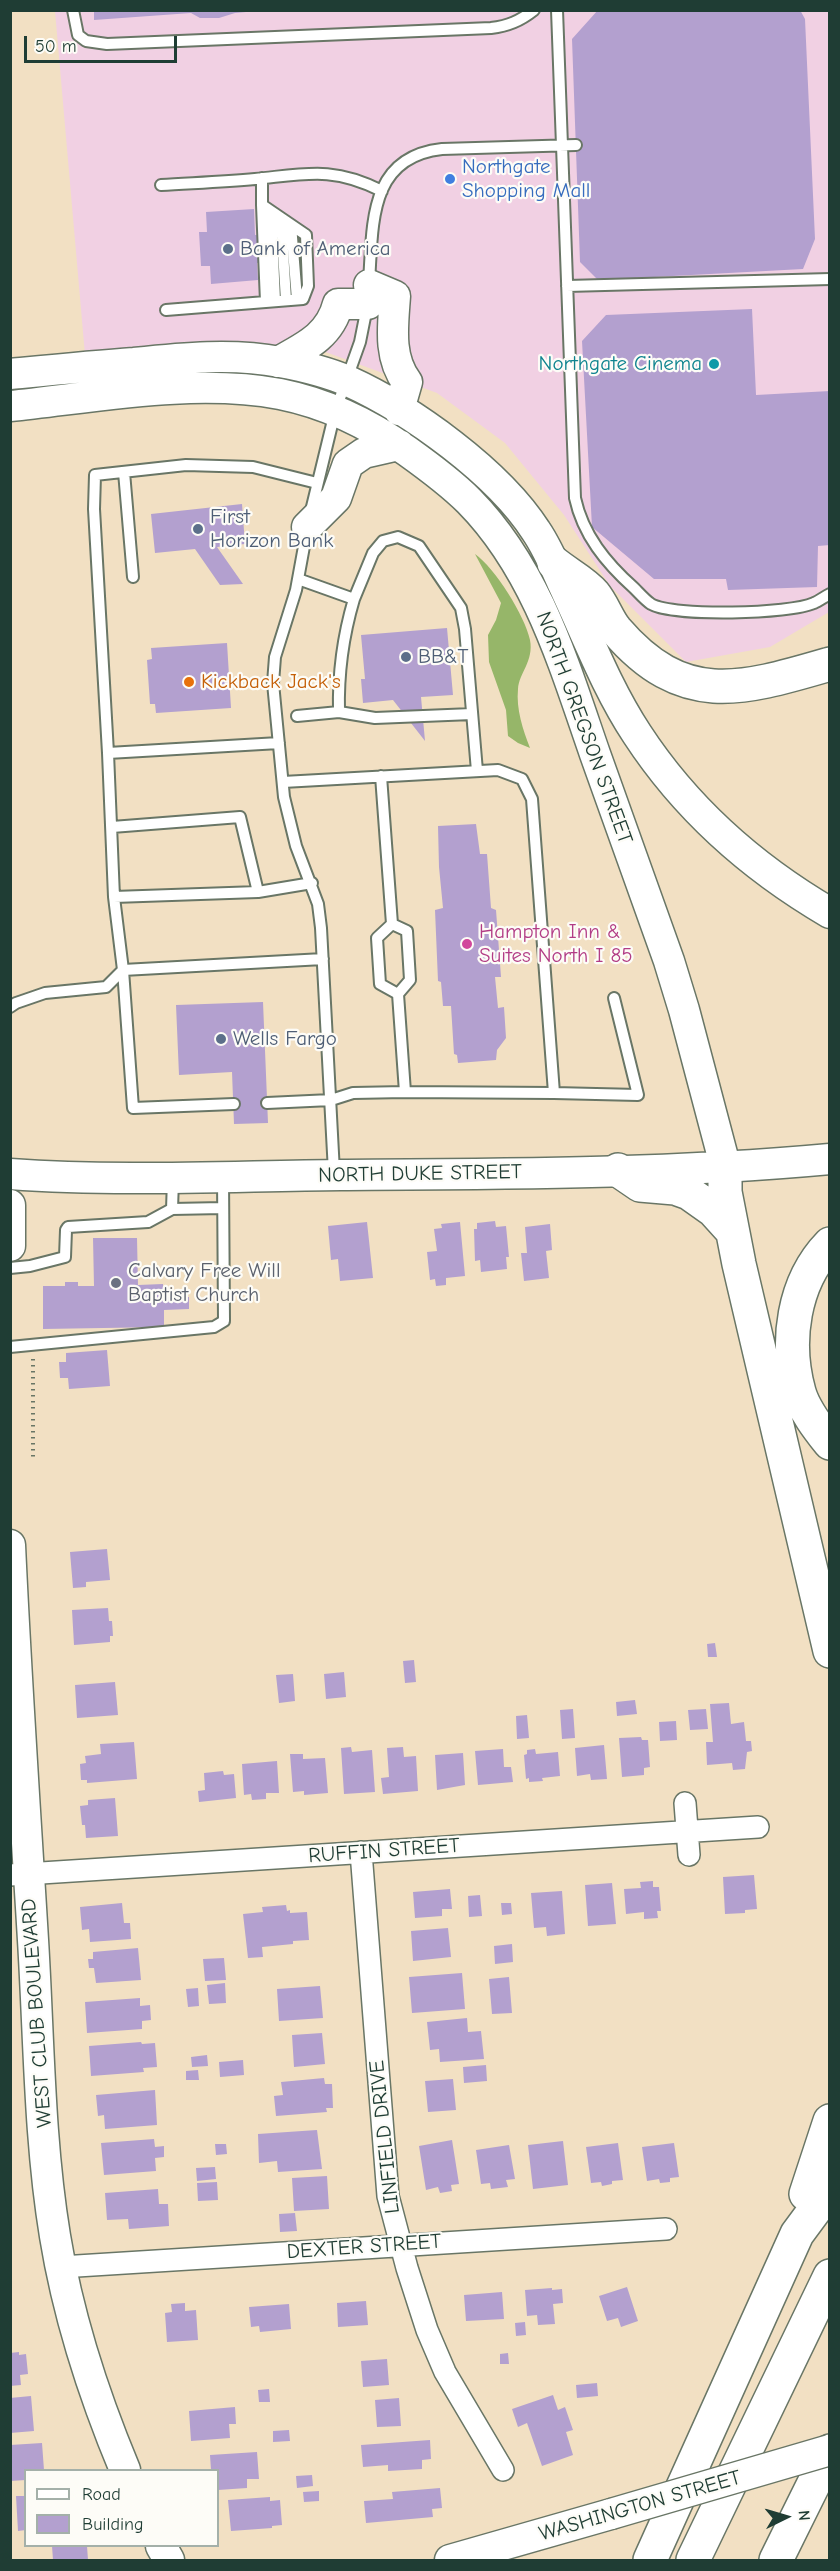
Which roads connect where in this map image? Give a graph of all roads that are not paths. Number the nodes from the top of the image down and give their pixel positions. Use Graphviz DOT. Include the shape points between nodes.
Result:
graph roads {
  1 [pos="73,10"];
  2 [pos="534,10"];
  3 [pos="557,10"];
  4 [pos="563,146"];
  5 [pos="576,146"];
  6 [pos="262,178"];
  7 [pos="161,185"];
  8 [pos="382,191"];
  9 [pos="266,209"];
  10 [pos="286,221"];
  11 [pos="830,279"];
  12 [pos="567,286"];
  13 [pos="369,295"];
  14 [pos="281,301"];
  15 [pos="166,310"];
  16 [pos="278,362"];
  17 [pos="10,374"];
  18 [pos="346,381"];
  19 [pos="10,406"];
  20 [pos="399,410"];
  21 [pos="335,412"];
  22 [pos="399,446"];
  23 [pos="124,472"];
  24 [pos="317,483"];
  25 [pos="308,527"];
  26 [pos="554,563"];
  27 [pos="133,578"];
  28 [pos="298,579"];
  29 [pos="830,594"];
  30 [pos="354,599"];
  31 [pos="830,664"];
  32 [pos="339,712"];
  33 [pos="472,714"];
  34 [pos="297,716"];
  35 [pos="279,743"];
  36 [pos="108,753"];
  37 [pos="477,771"];
  38 [pos="381,776"];
  39 [pos="283,782"];
  40 [pos="112,827"];
  41 [pos="312,883"];
  42 [pos="258,892"];
  43 [pos="114,897"];
  44 [pos="830,913"];
  45 [pos="392,924"];
  46 [pos="323,959"];
  47 [pos="123,970"];
  48 [pos="398,994"];
  49 [pos="614,998"];
  50 [pos="10,1007"];
  51 [pos="405,1092"];
  52 [pos="554,1093"];
  53 [pos="331,1100"];
  54 [pos="267,1103"];
  55 [pos="234,1104"];
  56 [pos="830,1159"];
  57 [pos="725,1166"];
  58 [pos="618,1170"];
  59 [pos="10,1174"];
  60 [pos="334,1175"];
  61 [pos="173,1177"];
  62 [pos="223,1177"];
  63 [pos="10,1205"];
  64 [pos="223,1208"];
  65 [pos="172,1209"];
  66 [pos="732,1231"];
  67 [pos="830,1244"];
  68 [pos="10,1246"];
  69 [pos="10,1268"];
  70 [pos="10,1347"];
  71 [pos="830,1443"];
  72 [pos="10,1545"];
  73 [pos="830,1651"];
  74 [pos="685,1803"];
  75 [pos="758,1827"];
  76 [pos="687,1832"];
  77 [pos="361,1852"];
  78 [pos="689,1855"];
  79 [pos="20,1874"];
  80 [pos="830,2121"];
  81 [pos="830,2173"];
  82 [pos="666,2229"];
  83 [pos="797,2234"];
  84 [pos="400,2244"];
  85 [pos="61,2267"];
  86 [pos="830,2276"];
  87 [pos="830,2451"];
  88 [pos="124,2469"];
  89 [pos="503,2470"];
  90 [pos="450,2560"];
  91 [pos="650,2560"];
  92 [pos="693,2560"];
  93 [pos="776,2560"];
  1 -- 2 [label="lane" via="78,35 86,41 107,44 505,27"];
  3 -- 4 [label="lane"];
  4 -- 5 [label="lane"];
  4 -- 8 [label="lane" via="425,151 397,166"];
  4 -- 12 [label="lane"];
  6 -- 7 [label="lane"];
  6 -- 8 [label="lane" via="301,173 346,176"];
  6 -- 9 [label="lane"];
  8 -- 13 [label="lane" via="373,219"];
  9 -- 10 [label="lane"];
  9 -- 14 [label="lane"];
  10 -- 14 [label="lane"];
  10 -- 14 [label="lane" via="306,235 308,286 303,299"];
  11 -- 12 [label="lane"];
  12 -- 29 [label="lane" via="575,498 588,535 615,572 651,604 692,612 747,612 813,604"];
  13 -- 16 [label="main road" via="338,304 334,318 318,339"];
  13 -- 18 [label="lane" via="360,342"];
  13 -- 20 [label="main road" via="395,296 393,345 396,363 407,382"];
  14 -- 15 [label="lane"];
  16 -- 17 [label="main road, NORTH GREGSON STREET" via="179,359"];
  16 -- 18 [label="main road, NORTH GREGSON STREET"];
  18 -- 20 [label="main road, NORTH GREGSON STREET"];
  18 -- 21 [label="lane"];
  19 -- 21 [label="main road, NORTH GREGSON STREET" via="190,389 279,394"];
  20 -- 26 [label="main road, NORTH GREGSON STREET" via="456,447 516,503"];
  21 -- 22 [label="main road, NORTH GREGSON STREET" via="383,434"];
  21 -- 24 [label="lane"];
  22 -- 25 [label="main road" via="364,453 348,464 336,498"];
  22 -- 57 [label="main road, NORTH GREGSON STREET" via="468,500 491,526 510,551 550,625 669,961"];
  23 -- 24 [label="lane" via="186,465 253,467"];
  23 -- 27 [label="lane"];
  23 -- 36 [label="lane" via="95,476"];
  24 -- 25 [label="lane"];
  25 -- 28 [label="lane"];
  26 -- 31 [label="highway" via="594,593 613,627 648,662 683,681 711,687 766,683"];
  26 -- 44 [label="main road, NORTH GREGSON STREET" via="611,690 662,771 742,852"];
  28 -- 30 [label="lane"];
  28 -- 35 [label="lane" via="275,657 273,683"];
  30 -- 32 [label="lane" via="342,648"];
  30 -- 33 [label="lane" via="373,554 383,541 398,537 419,546 461,608"];
  32 -- 33 [label="lane" via="375,718"];
  32 -- 34 [label="lane"];
  33 -- 37 [label="lane"];
  35 -- 36 [label="lane"];
  35 -- 39 [label="lane"];
  36 -- 40 [label="lane"];
  37 -- 38 [label="lane"];
  37 -- 52 [label="lane" via="498,770 522,779 532,799"];
  38 -- 39 [label="lane"];
  38 -- 45 [label="lane"];
  39 -- 41 [label="lane" via="293,837"];
  40 -- 42 [label="lane" via="240,818"];
  40 -- 43 [label="lane"];
  41 -- 42 [label="lane"];
  41 -- 46 [label="lane"];
  42 -- 43 [label="lane"];
  43 -- 47 [label="lane"];
  45 -- 48 [label="lane" via="407,931 410,950 410,980"];
  45 -- 48 [label="lane" via="377,938 380,984"];
  46 -- 47 [label="lane"];
  46 -- 53 [label="lane"];
  47 -- 50 [label="lane" via="106,987 45,993"];
  47 -- 55 [label="lane" via="133,1108"];
  48 -- 51 [label="lane"];
  49 -- 52 [label="lane" via="638,1095"];
  51 -- 52 [label="lane"];
  51 -- 53 [label="lane" via="353,1093"];
  53 -- 54 [label="lane"];
  53 -- 60 [label="lane"];
  56 -- 57 [label="main road, NORTH DUKE STREET"];
  57 -- 58 [label="main road, NORTH DUKE STREET"];
  57 -- 66 [label="highway"];
  58 -- 60 [label="main road, NORTH DUKE STREET"];
  58 -- 66 [label="highway" via="640,1185 675,1188 689,1194 713,1210"];
  59 -- 61 [label="main road, NORTH DUKE STREET"];
  60 -- 62 [label="main road, NORTH DUKE STREET"];
  61 -- 62 [label="main road, NORTH DUKE STREET"];
  61 -- 65 [label="lane"];
  62 -- 64 [label="lane"];
  63 -- 68 [label="main road"];
  64 -- 65 [label="lane"];
  64 -- 70 [label="lane" via="224,1321 214,1327"];
  65 -- 69 [label="lane" via="148,1222 68,1227 65,1257"];
  66 -- 73 [label="highway"];
  67 -- 71 [label="highway" via="804,1284 792,1331 799,1393"];
  72 -- 79 [label="main road, WEST CLUB BOULEVARD"];
  74 -- 76 [label="street"];
  75 -- 76 [label="street, RUFFIN STREET"];
  76 -- 77 [label="street, RUFFIN STREET"];
  76 -- 78 [label="street"];
  77 -- 79 [label="street, RUFFIN STREET"];
  77 -- 84 [label="street, LINFIELD DRIVE" via="383,2158"];
  79 -- 85 [label="main road, WEST CLUB BOULEVARD" via="47,2169"];
  80 -- 83 [label="highway" via="802,2205"];
  81 -- 83 [label="highway" via="814,2211"];
  82 -- 84 [label="street, DEXTER STREET"];
  83 -- 91 [label="highway"];
  84 -- 85 [label="street, DEXTER STREET"];
  84 -- 89 [label="street, LINFIELD DRIVE" via="427,2330 445,2372"];
  85 -- 88 [label="main road, WEST CLUB BOULEVARD" via="95,2394"];
  86 -- 92 [label="highway"];
  87 -- 90 [label="main road, WASHINGTON STREET, bridge"];
  87 -- 93 [label="highway"];
}
